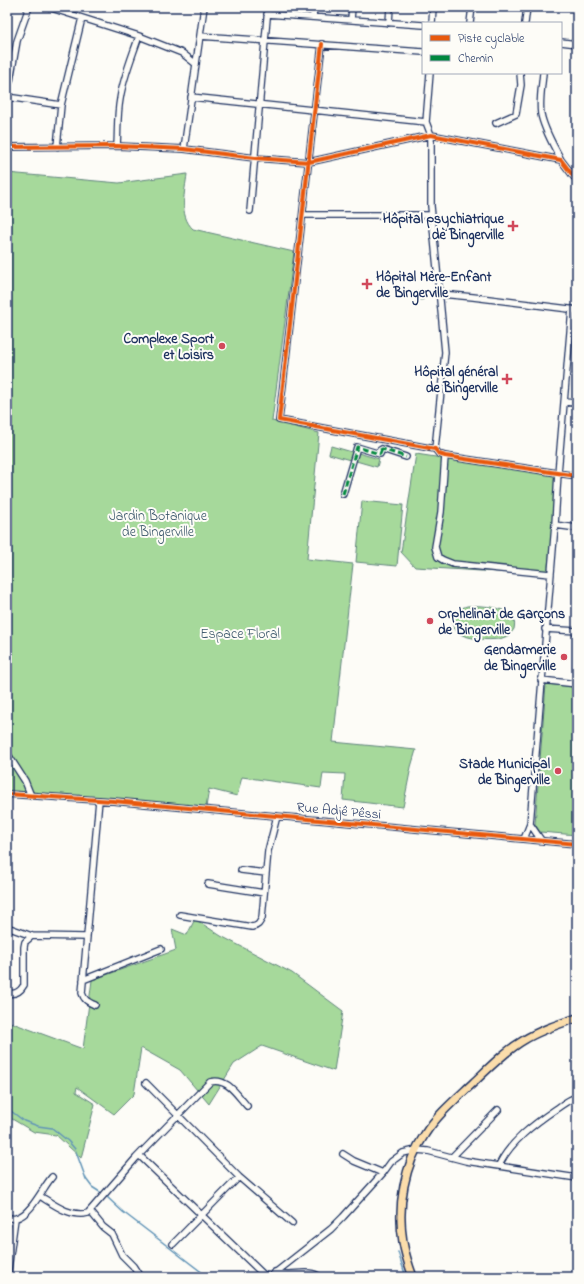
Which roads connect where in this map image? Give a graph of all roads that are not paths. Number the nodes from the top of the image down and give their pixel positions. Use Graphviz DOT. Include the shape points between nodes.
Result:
graph roads {
  1 [pos="29,7"];
  2 [pos="48,7"];
  3 [pos="204,7"];
  4 [pos="268,7"];
  5 [pos="314,7"];
  6 [pos="352,7"];
  7 [pos="390,7"];
  8 [pos="433,7"];
  9 [pos="472,7"];
  10 [pos="527,7"];
  11 [pos="267,14"];
  12 [pos="313,17"];
  13 [pos="82,18"];
  14 [pos="350,20"];
  15 [pos="432,22"];
  16 [pos="470,22"];
  17 [pos="525,22"];
  18 [pos="389,23"];
  19 [pos="422,25"];
  20 [pos="139,36"];
  21 [pos="200,36"];
  22 [pos="265,41"];
  23 [pos="562,42"];
  24 [pos="322,44"];
  25 [pos="577,44"];
  26 [pos="422,52"];
  27 [pos="196,64"];
  28 [pos="430,74"];
  29 [pos="520,74"];
  30 [pos="543,74"];
  31 [pos="10,81"];
  32 [pos="7,97"];
  33 [pos="191,97"];
  34 [pos="260,104"];
  35 [pos="61,105"];
  36 [pos="314,110"];
  37 [pos="426,122"];
  38 [pos="496,123"];
  39 [pos="431,135"];
  40 [pos="117,146"];
  41 [pos="7,147"];
  42 [pos="56,147"];
  43 [pos="184,149"];
  44 [pos="255,158"];
  45 [pos="561,160"];
  46 [pos="309,162"];
  47 [pos="577,179"];
  48 [pos="250,211"];
  49 [pos="303,215"];
  50 [pos="432,215"];
  51 [pos="441,294"];
  52 [pos="575,310"];
  53 [pos="564,402"];
  54 [pos="577,403"];
  55 [pos="435,449"];
  56 [pos="445,456"];
  57 [pos="406,457"];
  58 [pos="558,474"];
  59 [pos="577,476"];
  60 [pos="343,494"];
  61 [pos="555,525"];
  62 [pos="577,528"];
  63 [pos="550,574"];
  64 [pos="546,628"];
  65 [pos="577,631"];
  66 [pos="541,680"];
  67 [pos="577,684"];
  68 [pos="7,753"];
  69 [pos="7,794"];
  70 [pos="31,796"];
  71 [pos="99,800"];
  72 [pos="277,816"];
  73 [pos="530,824"];
  74 [pos="524,839"];
  75 [pos="541,840"];
  76 [pos="577,844"];
  77 [pos="241,870"];
  78 [pos="266,874"];
  79 [pos="208,884"];
  80 [pos="264,894"];
  81 [pos="180,915"];
  82 [pos="7,927"];
  83 [pos="32,936"];
  84 [pos="86,937"];
  85 [pos="161,949"];
  86 [pos="83,980"];
  87 [pos="7,993"];
  88 [pos="95,1005"];
  89 [pos="577,1018"];
  90 [pos="146,1083"];
  91 [pos="577,1097"];
  92 [pos="247,1106"];
  93 [pos="498,1110"];
  94 [pos="178,1116"];
  95 [pos="416,1150"];
  96 [pos="343,1154"];
  97 [pos="139,1155"];
  98 [pos="452,1157"];
  99 [pos="499,1165"];
  100 [pos="383,1173"];
  101 [pos="52,1177"];
  102 [pos="239,1177"];
  103 [pos="577,1178"];
  104 [pos="40,1196"];
  105 [pos="90,1211"];
  106 [pos="201,1215"];
  107 [pos="7,1217"];
  108 [pos="15,1219"];
  109 [pos="292,1224"];
  110 [pos="173,1244"];
  111 [pos="8,1270"];
  112 [pos="275,1272"];
  113 [pos="7,1277"];
  114 [pos="140,1277"];
  115 [pos="266,1277"];
  116 [pos="270,1277"];
  117 [pos="320,1277"];
  118 [pos="413,1277"];
  1 -- 31 [label="street" via="17,41"];
  2 -- 13 [label="street"];
  3 -- 21 [label="street"];
  4 -- 11 [label="street"];
  5 -- 12 [label="street"];
  6 -- 14 [label="street"];
  7 -- 18 [label="street"];
  8 -- 15 [label="street"];
  9 -- 16 [label="street"];
  10 -- 17 [label="street"];
  11 -- 12 [label="street"];
  11 -- 22 [label="street"];
  12 -- 14 [label="street"];
  13 -- 20 [label="street"];
  13 -- 35 [label="street"];
  14 -- 18 [label="street"];
  18 -- 19 [label="street"];
  20 -- 27 [label="street" via="182,53"];
  20 -- 40 [label="street" via="120,98"];
  21 -- 22 [label="street"];
  21 -- 27 [label="street"];
  22 -- 24 [label="street"];
  22 -- 34 [label="street"];
  23 -- 25 [label="street"];
  24 -- 26 [label="street"];
  24 -- 36 [label="street"];
  27 -- 33 [label="street"];
  28 -- 37 [label="street"];
  29 -- 38 [label="street" via="522,85 516,114"];
  30 -- 45 [label="street" via="541,113"];
  32 -- 35 [label="street"];
  33 -- 34 [label="street"];
  33 -- 43 [label="street"];
  34 -- 36 [label="street"];
  34 -- 44 [label="street"];
  35 -- 42 [label="street"];
  36 -- 37 [label="street"];
  36 -- 46 [label="street"];
  37 -- 39 [label="street"];
  39 -- 45 [label="street"];
  39 -- 46 [label="street"];
  39 -- 50 [label="street"];
  40 -- 42 [label="street"];
  40 -- 43 [label="street"];
  41 -- 42 [label="street"];
  43 -- 44 [label="street"];
  44 -- 46 [label="street"];
  44 -- 48 [label="street"];
  45 -- 47 [label="street"];
  46 -- 49 [label="street"];
  49 -- 50 [label="street"];
  49 -- 55 [label="street" via="279,420"];
  50 -- 51 [label="street"];
  51 -- 52 [label="street"];
  51 -- 55 [label="street" via="445,352"];
  52 -- 53 [label="street"];
  53 -- 54 [label="street"];
  53 -- 58 [label="street"];
  55 -- 56 [label="street"];
  56 -- 58 [label="street"];
  56 -- 63 [label="street" via="441,512 435,547 438,557 453,564"];
  57 -- 60 [label="street" via="381,449 380,454 357,447"];
  58 -- 59 [label="street"];
  58 -- 61 [label="street"];
  61 -- 62 [label="street"];
  61 -- 63 [label="street"];
  63 -- 64 [label="street"];
  64 -- 65 [label="street"];
  64 -- 66 [label="street"];
  66 -- 67 [label="street"];
  66 -- 73 [label="street"];
  68 -- 70 [label="street" via="25,781"];
  69 -- 70 [label="street, Rue Adjê Pêssi"];
  70 -- 71 [label="street, Rue Adjê Pêssi"];
  71 -- 72 [label="street, Rue Adjê Pêssi"];
  71 -- 84 [label="street"];
  72 -- 74 [label="street, Rue Adjê Pêssi"];
  72 -- 78 [label="street" via="268,851"];
  73 -- 74 [label="street"];
  73 -- 75 [label="street"];
  74 -- 75 [label="street, Rue Adjê Pêssi"];
  75 -- 76 [label="street, Rue Adjê Pêssi"];
  77 -- 78 [label="street"];
  78 -- 80 [label="street"];
  79 -- 80 [label="street"];
  80 -- 81 [label="street" via="262,918 256,926"];
  82 -- 83 [label="street"];
  83 -- 84 [label="street"];
  83 -- 87 [label="street" via="24,947 24,985 16,993"];
  84 -- 86 [label="street"];
  85 -- 86 [label="street"];
  86 -- 88 [label="street" via="83,998"];
  89 -- 95 [label="main road" via="540,1031 508,1050 438,1118 424,1134"];
  90 -- 94 [label="street"];
  91 -- 99 [label="street" via="534,1124 506,1153"];
  92 -- 94 [label="street" via="226,1083 216,1080 206,1085"];
  93 -- 98 [label="street"];
  94 -- 97 [label="street"];
  94 -- 102 [label="street"];
  95 -- 98 [label="street"];
  95 -- 100 [label="street" via="397,1156"];
  95 -- 118 [label="main road" via="406,1175 401,1204 403,1243"];
  96 -- 100 [label="street"];
  97 -- 105 [label="street"];
  97 -- 106 [label="street"];
  98 -- 99 [label="street"];
  99 -- 103 [label="street"];
  100 -- 112 [label="street" via="331,1229"];
  101 -- 104 [label="street"];
  102 -- 106 [label="street"];
  102 -- 109 [label="street"];
  104 -- 105 [label="street" via="69,1211 84,1214"];
  104 -- 108 [label="street" via="28,1210"];
  105 -- 114 [label="street" via="112,1234 122,1255"];
  106 -- 110 [label="street"];
  106 -- 115 [label="street"];
  107 -- 108 [label="street"];
  108 -- 111 [label="street"];
  111 -- 113 [label="street"];
  112 -- 116 [label="street"];
  112 -- 117 [label="street" via="284,1275 314,1273"];
}
